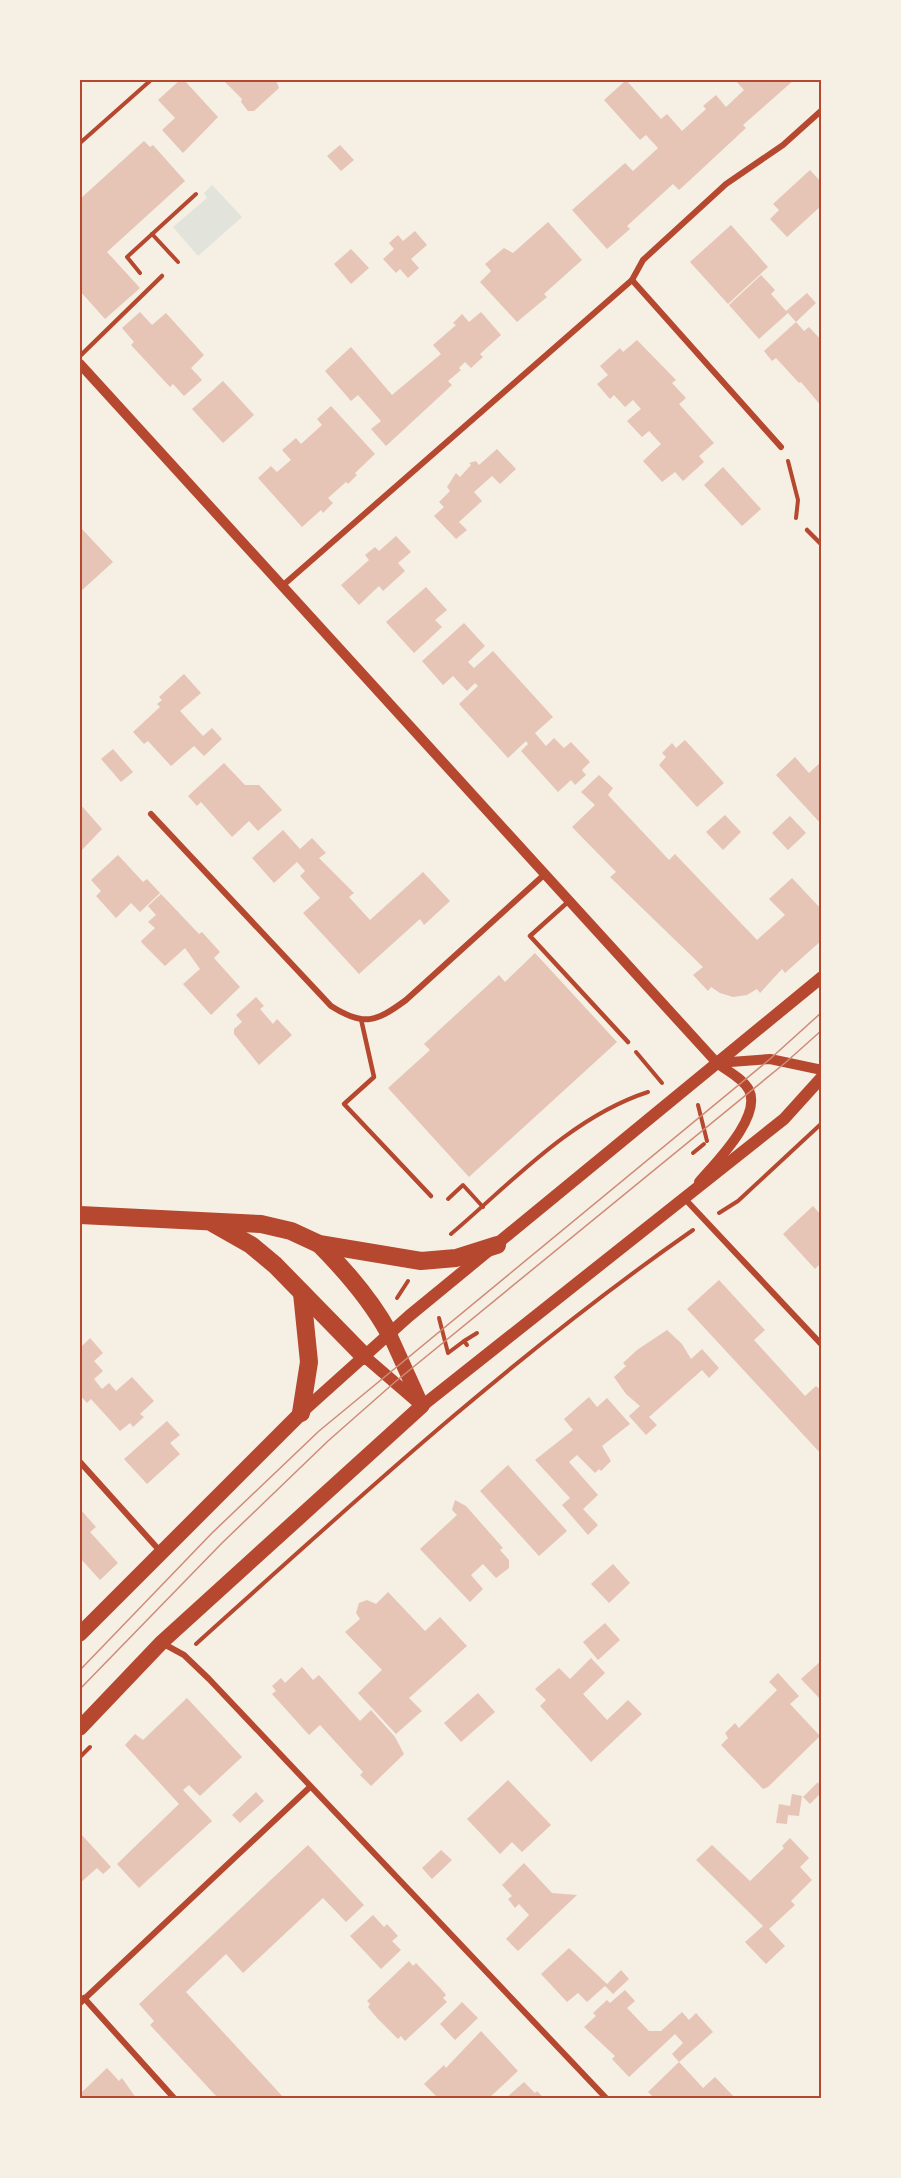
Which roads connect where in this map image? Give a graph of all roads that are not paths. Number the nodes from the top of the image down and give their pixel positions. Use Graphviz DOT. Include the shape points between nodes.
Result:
graph roads {
  1 [pos="822,110"];
  2 [pos="162,276"];
  3 [pos="632,280"];
  4 [pos="80,356"];
  5 [pos="80,364"];
  6 [pos="781,447"];
  7 [pos="807,530"];
  8 [pos="822,545"];
  9 [pos="281,587"];
  10 [pos="151,814"];
  11 [pos="545,874"];
  12 [pos="569,901"];
  13 [pos="822,977"];
  14 [pos="361,1019"];
  15 [pos="628,1042"];
  16 [pos="717,1063"];
  17 [pos="822,1070"];
  18 [pos="822,1077"];
  19 [pos="431,1196"];
  20 [pos="685,1199"];
  21 [pos="80,1215"];
  22 [pos="210,1221"];
  23 [pos="319,1244"];
  24 [pos="497,1245"];
  25 [pos="303,1293"];
  26 [pos="389,1333"];
  27 [pos="822,1345"];
  28 [pos="364,1356"];
  29 [pos="422,1406"];
  30 [pos="301,1413"];
  31 [pos="80,1462"];
  32 [pos="163,1554"];
  33 [pos="80,1634"];
  34 [pos="162,1642"];
  35 [pos="80,1728"];
  36 [pos="310,1787"];
  37 [pos="82,2000"];
  38 [pos="174,2098"];
  39 [pos="606,2098"];
  1 -- 3 [label="street" via="783,145 726,184 644,260"];
  2 -- 4 [label="lane"];
  3 -- 6 [label="street"];
  3 -- 9 [label="street"];
  5 -- 9 [label="street"];
  7 -- 8 [label="lane"];
  9 -- 11 [label="street"];
  10 -- 14 [label="street" via="331,1006 352,1019"];
  11 -- 12 [label="street"];
  11 -- 14 [label="street" via="406,1000 382,1017"];
  12 -- 15 [label="lane" via="530,936"];
  12 -- 16 [label="street"];
  13 -- 16 [label="main road"];
  14 -- 19 [label="lane" via="374,1077 344,1104"];
  16 -- 17 [label="street" via="770,1059"];
  16 -- 20 [label="street" via="750,1092 751,1110 742,1129"];
  16 -- 24 [label="main road"];
  18 -- 20 [label="main road" via="784,1119"];
  20 -- 27 [label="street"];
  20 -- 29 [label="main road"];
  21 -- 22 [label="highway"];
  22 -- 23 [label="highway" via="261,1224 291,1231"];
  22 -- 25 [label="highway" via="250,1245"];
  23 -- 24 [label="highway" via="421,1261 456,1257"];
  23 -- 26 [label="highway" via="350,1277"];
  24 -- 26 [label="main road"];
  25 -- 28 [label="highway"];
  25 -- 30 [label="highway" via="309,1362"];
  26 -- 28 [label="main road"];
  26 -- 29 [label="main road"];
  28 -- 29 [label="main road"];
  28 -- 30 [label="main road"];
  29 -- 34 [label="main road"];
  30 -- 32 [label="main road"];
  31 -- 32 [label="street"];
  32 -- 33 [label="main road"];
  34 -- 35 [label="main road"];
  34 -- 36 [label="street" via="184,1655 209,1679"];
  36 -- 37 [label="street"];
  36 -- 39 [label="street"];
  37 -- 38 [label="street"];
}
